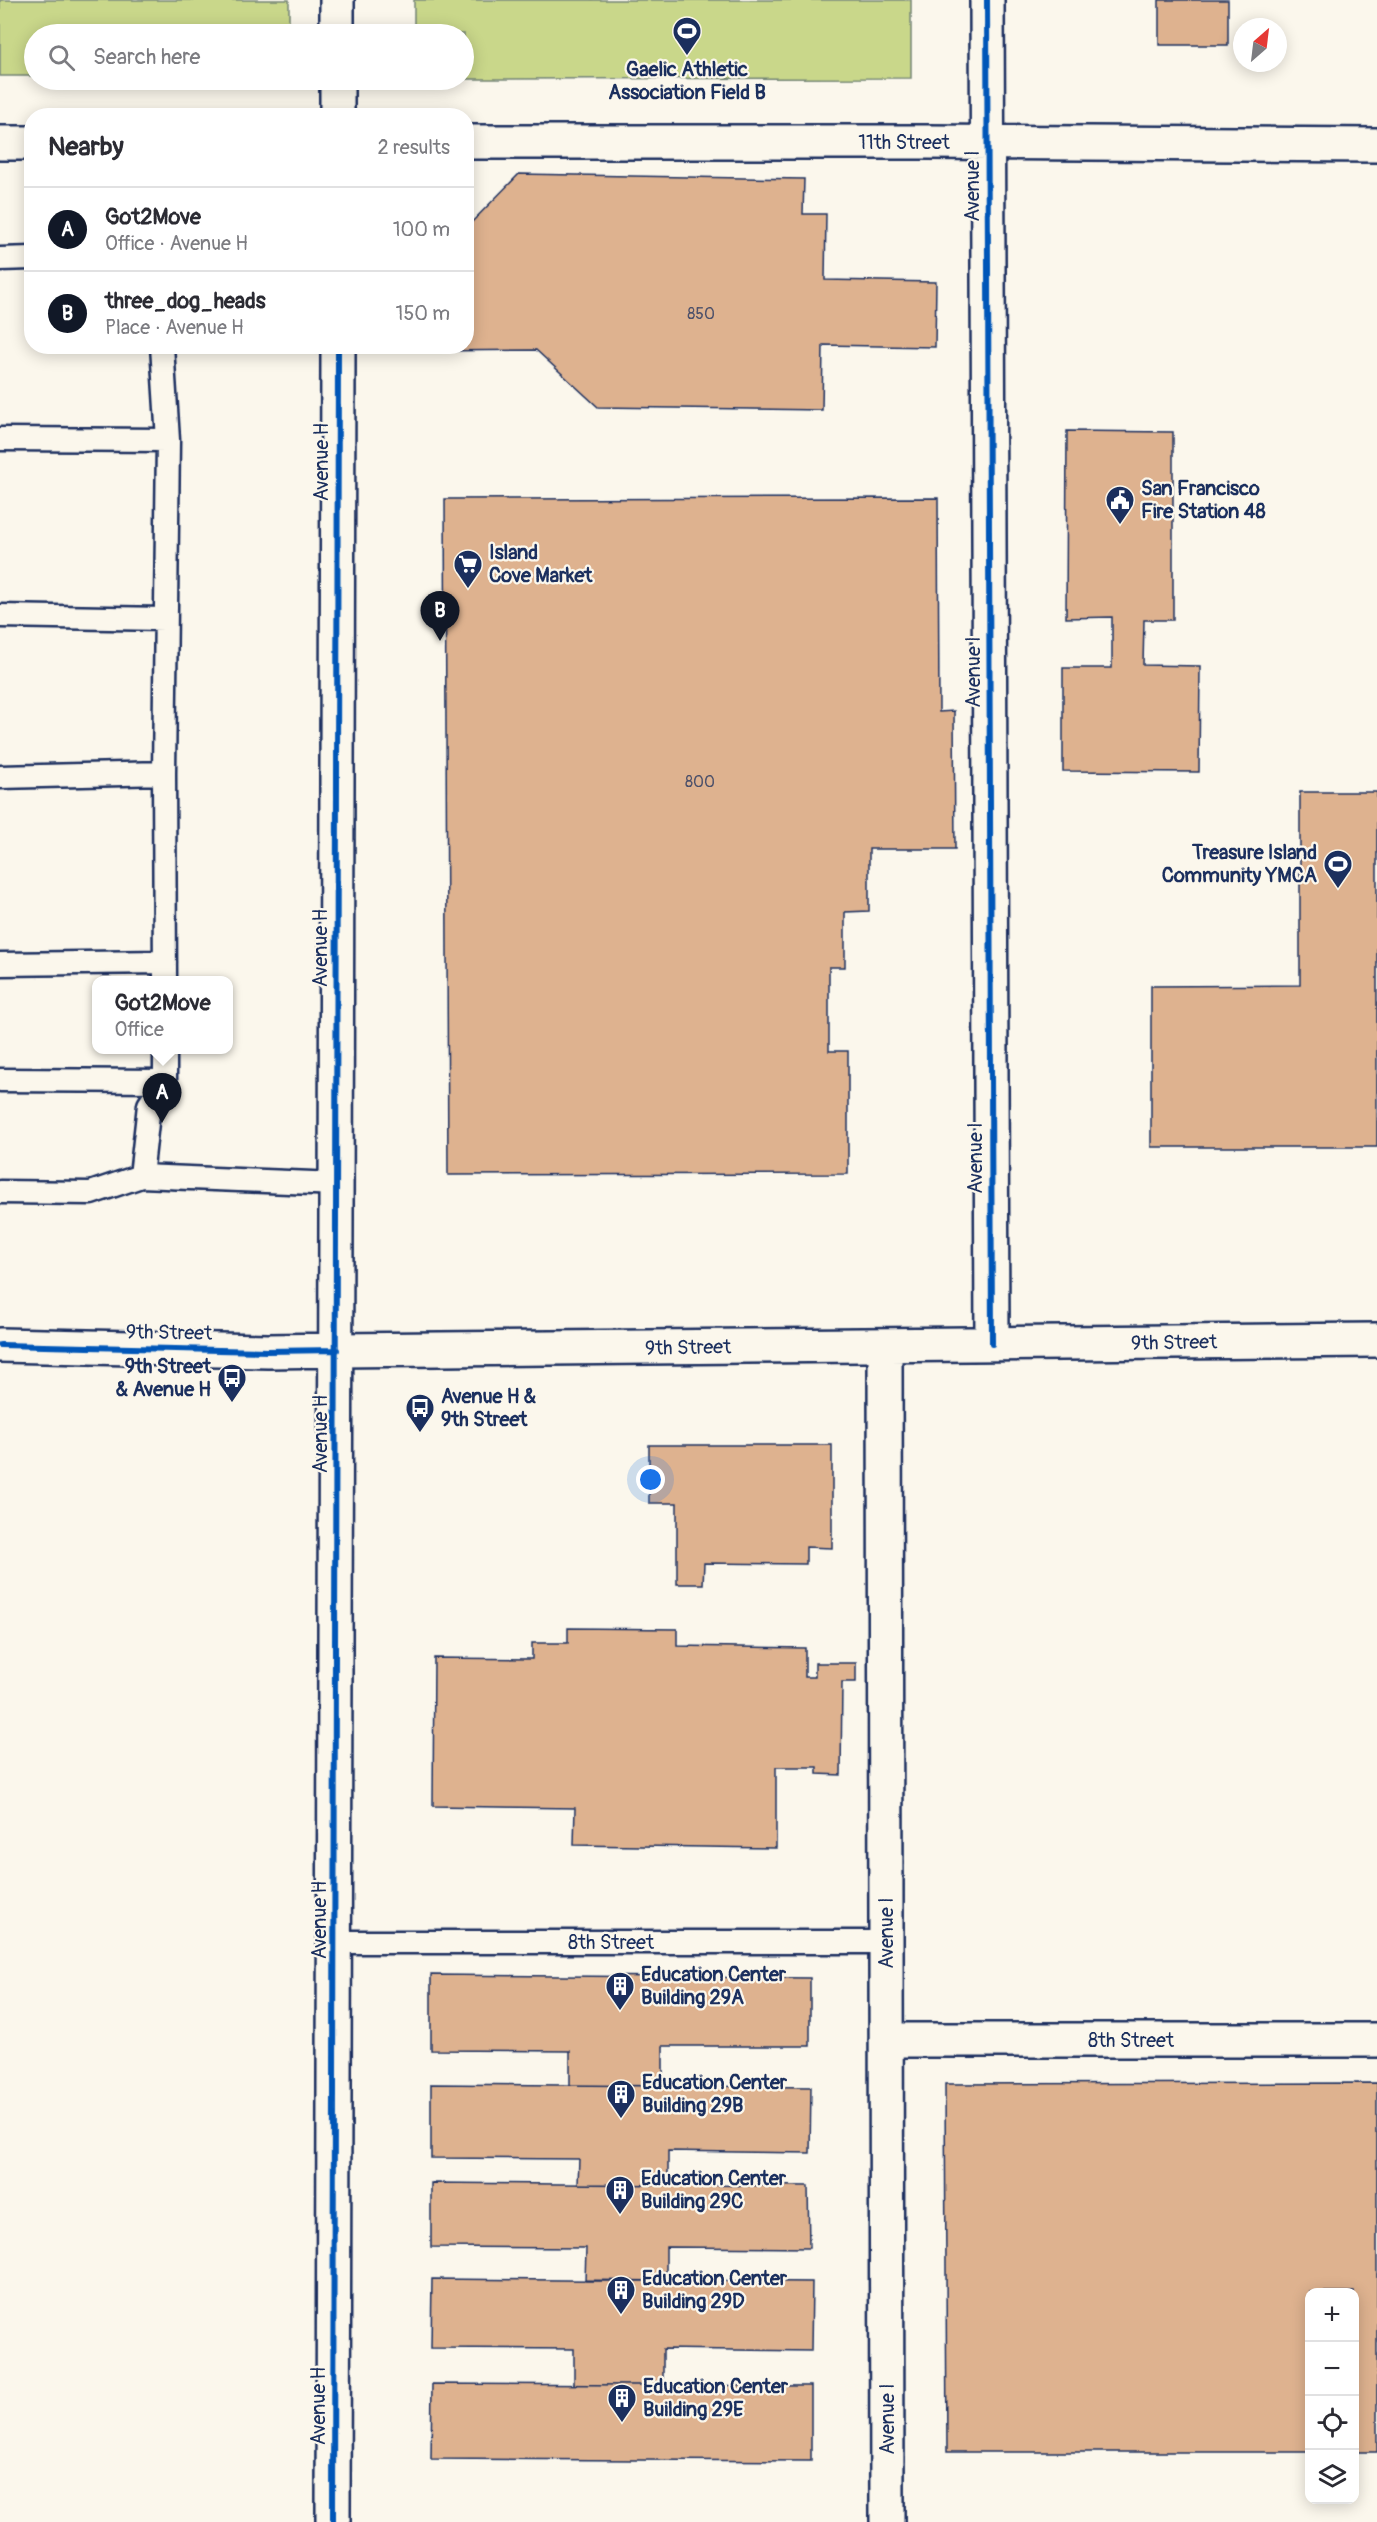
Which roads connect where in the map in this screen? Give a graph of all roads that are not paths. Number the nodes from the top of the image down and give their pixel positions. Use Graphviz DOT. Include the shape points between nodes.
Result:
graph roads {
  1 [pos="337,0"];
  2 [pos="987,0"];
  3 [pos="337,24"];
  4 [pos="337,90"];
  5 [pos="337,108"];
  6 [pos="474,142"];
  7 [pos="989,142"];
  8 [pos="0,143"];
  9 [pos="24,143"];
  10 [pos="1377,146"];
  11 [pos="24,258"];
  12 [pos="0,259"];
  13 [pos="163,354"];
  14 [pos="338,354"];
  15 [pos="0,439"];
  16 [pos="168,440"];
  17 [pos="0,616"];
  18 [pos="164,619"];
  19 [pos="164,773"];
  20 [pos="0,777"];
  21 [pos="0,964"];
  22 [pos="165,971"];
  23 [pos="165,1054"];
  24 [pos="0,1080"];
  25 [pos="165,1081"];
  26 [pos="141,1176"];
  27 [pos="337,1184"];
  28 [pos="0,1192"];
  29 [pos="1377,1340"];
  30 [pos="992,1344"];
  31 [pos="0,1345"];
  32 [pos="885,1345"];
  33 [pos="337,1350"];
  34 [pos="336,1942"];
  35 [pos="886,1942"];
  36 [pos="886,2040"];
  37 [pos="1377,2040"];
  38 [pos="333,2522"];
  39 [pos="887,2522"];
  1 -- 3 [label="street"];
  2 -- 7 [label="street, Avenue I"];
  4 -- 5 [label="street"];
  6 -- 7 [label="street, 11th Street"];
  7 -- 10 [label="street, 11th Street"];
  7 -- 30 [label="street, Avenue I"];
  8 -- 9 [label="street"];
  11 -- 12 [label="lane"];
  13 -- 16 [label="lane"];
  14 -- 27 [label="street, Avenue H"];
  15 -- 16 [label="lane"];
  16 -- 18 [label="lane"];
  17 -- 18 [label="lane"];
  18 -- 19 [label="lane"];
  19 -- 20 [label="lane"];
  19 -- 22 [label="lane"];
  21 -- 22 [label="lane"];
  23 -- 25 [label="lane"];
  24 -- 25 [label="lane"];
  25 -- 26 [label="lane" via="148,1105"];
  26 -- 27 [label="lane"];
  26 -- 28 [label="lane" via="91,1192"];
  27 -- 33 [label="street, Avenue H"];
  29 -- 30 [label="street, 9th Street"];
  30 -- 32 [label="street, 9th Street"];
  31 -- 33 [label="street, 9th Street" via="268,1352"];
  32 -- 33 [label="street, 9th Street"];
  32 -- 35 [label="street, Avenue I"];
  33 -- 34 [label="street, Avenue H"];
  34 -- 35 [label="lane, 8th Street"];
  34 -- 38 [label="street, Avenue H"];
  35 -- 36 [label="street, Avenue I"];
  36 -- 37 [label="street, 8th Street"];
  36 -- 39 [label="street, Avenue I"];
}
